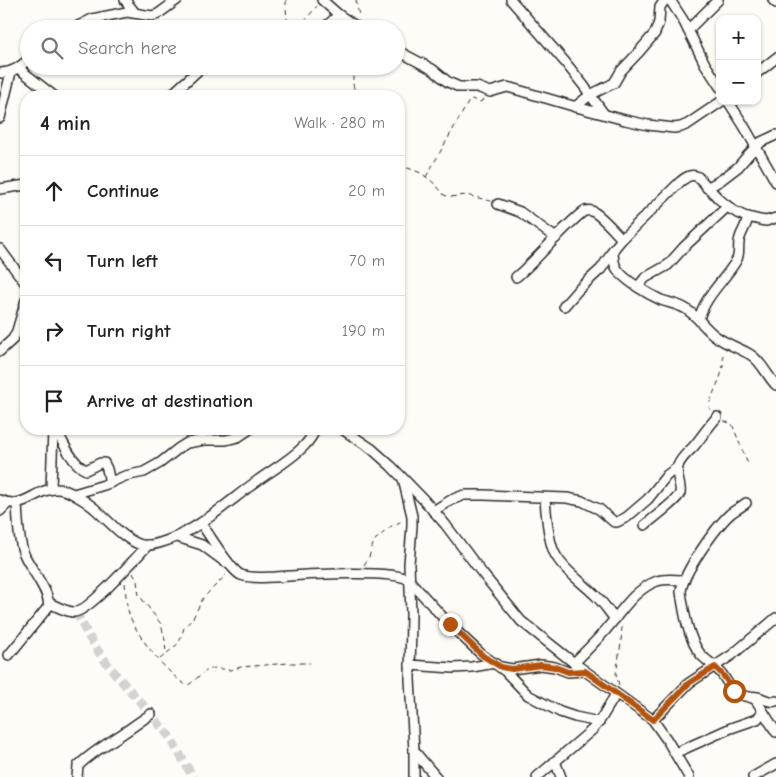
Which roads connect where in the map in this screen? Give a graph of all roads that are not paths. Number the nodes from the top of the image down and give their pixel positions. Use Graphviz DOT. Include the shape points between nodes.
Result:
graph roads {
  1 [pos="124,0"];
  2 [pos="177,0"];
  3 [pos="322,0"];
  4 [pos="511,0"];
  5 [pos="666,0"];
  6 [pos="670,0"];
  7 [pos="718,0"];
  8 [pos="773,0"];
  9 [pos="776,3"];
  10 [pos="135,12"];
  11 [pos="339,15"];
  12 [pos="92,20"];
  13 [pos="334,20"];
  14 [pos="347,20"];
  15 [pos="688,30"];
  16 [pos="405,55"];
  17 [pos="776,58"];
  18 [pos="20,66"];
  19 [pos="15,70"];
  20 [pos="761,70"];
  21 [pos="0,73"];
  22 [pos="20,73"];
  23 [pos="22,75"];
  24 [pos="193,75"];
  25 [pos="716,80"];
  26 [pos="45,90"];
  27 [pos="177,90"];
  28 [pos="590,95"];
  29 [pos="716,105"];
  30 [pos="731,105"];
  31 [pos="575,107"];
  32 [pos="604,114"];
  33 [pos="0,118"];
  34 [pos="776,135"];
  35 [pos="756,147"];
  36 [pos="776,182"];
  37 [pos="20,186"];
  38 [pos="707,188"];
  39 [pos="0,190"];
  40 [pos="498,204"];
  41 [pos="728,206"];
  42 [pos="748,217"];
  43 [pos="776,218"];
  44 [pos="556,238"];
  45 [pos="622,240"];
  46 [pos="0,250"];
  47 [pos="613,250"];
  48 [pos="20,276"];
  49 [pos="516,277"];
  50 [pos="638,287"];
  51 [pos="564,306"];
  52 [pos="699,319"];
  53 [pos="20,321"];
  54 [pos="0,351"];
  55 [pos="776,384"];
  56 [pos="717,417"];
  57 [pos="54,435"];
  58 [pos="58,435"];
  59 [pos="241,435"];
  60 [pos="312,435"];
  61 [pos="351,435"];
  62 [pos="678,467"];
  63 [pos="403,479"];
  64 [pos="110,483"];
  65 [pos="51,490"];
  66 [pos="74,494"];
  67 [pos="545,498"];
  68 [pos="8,502"];
  69 [pos="746,503"];
  70 [pos="0,511"];
  71 [pos="433,511"];
  72 [pos="201,523"];
  73 [pos="645,525"];
  74 [pos="177,537"];
  75 [pos="148,545"];
  76 [pos="233,568"];
  77 [pos="409,580"];
  78 [pos="684,580"];
  79 [pos="49,603"];
  80 [pos="776,618"];
  81 [pos="614,619"];
  82 [pos="9,655"];
  83 [pos="574,663"];
  84 [pos="410,665"];
  85 [pos="498,665"];
  86 [pos="715,667"];
  87 [pos="585,671"];
  88 [pos="618,696"];
  89 [pos="751,697"];
  90 [pos="776,701"];
  91 [pos="763,712"];
  92 [pos="151,714"];
  93 [pos="653,720"];
  94 [pos="600,722"];
  95 [pos="776,732"];
  96 [pos="414,751"];
  97 [pos="675,753"];
  98 [pos="556,761"];
  99 [pos="776,764"];
  100 [pos="77,777"];
  101 [pos="414,777"];
  102 [pos="436,777"];
  103 [pos="536,777"];
  104 [pos="561,777"];
  105 [pos="689,777"];
  106 [pos="753,777"];
  1 -- 10 [label="street"];
  2 -- 10 [label="street" via="152,16"];
  3 -- 11 [label="street"];
  4 -- 28 [label="street"];
  5 -- 28 [label="street" via="660,7 658,26 649,41 614,83"];
  6 -- 15 [label="street"];
  7 -- 15 [label="street"];
  8 -- 9 [label="street"];
  10 -- 12 [label="street"];
  11 -- 13 [label="street"];
  11 -- 14 [label="street"];
  15 -- 25 [label="street"];
  16 -- 31 [label="street" via="455,86 477,87 490,92 511,88"];
  17 -- 20 [label="street"];
  18 -- 19 [label="street"];
  19 -- 21 [label="street"];
  19 -- 22 [label="street"];
  19 -- 33 [label="street"];
  23 -- 26 [label="street"];
  24 -- 27 [label="street"];
  28 -- 31 [label="street"];
  28 -- 32 [label="street"];
  29 -- 32 [label="street" via="693,121 674,128"];
  30 -- 35 [label="street"];
  31 -- 32 [label="street"];
  34 -- 35 [label="street"];
  35 -- 36 [label="street"];
  35 -- 38 [label="street" via="738,167"];
  37 -- 39 [label="street"];
  38 -- 41 [label="street"];
  38 -- 45 [label="street" via="695,176 686,178"];
  40 -- 44 [label="street" via="520,212"];
  41 -- 42 [label="street"];
  41 -- 50 [label="street" via="668,265 645,278"];
  42 -- 43 [label="street" via="766,221"];
  42 -- 52 [label="street" via="739,241 738,259 710,295"];
  44 -- 45 [label="street" via="577,217 589,211"];
  44 -- 49 [label="street"];
  45 -- 47 [label="street"];
  46 -- 48 [label="street"];
  47 -- 50 [label="street" via="617,269"];
  47 -- 51 [label="street" via="601,269"];
  50 -- 52 [label="street" via="680,306"];
  52 -- 55 [label="street" via="713,334 756,358"];
  53 -- 54 [label="street" via="12,340"];
  56 -- 62 [label="street"];
  57 -- 65 [label="street"];
  58 -- 64 [label="street" via="81,467 86,470 104,463"];
  59 -- 64 [label="street" via="226,440 187,443 144,472"];
  60 -- 72 [label="street" via="294,455"];
  61 -- 63 [label="street" via="372,449"];
  62 -- 67 [label="street" via="667,475 648,499 617,522 582,501"];
  62 -- 73 [label="street" via="679,495"];
  63 -- 71 [label="street"];
  63 -- 77 [label="street" via="412,516"];
  64 -- 66 [label="street"];
  65 -- 66 [label="street"];
  65 -- 68 [label="street" via="24,501"];
  66 -- 75 [label="street" via="125,536 136,543"];
  67 -- 71 [label="street" via="464,496"];
  67 -- 81 [label="street" via="555,554 599,598"];
  68 -- 70 [label="street"];
  68 -- 79 [label="street" via="18,521 23,552"];
  69 -- 78 [label="street" via="730,514 692,564"];
  71 -- 83 [label="street" via="521,621"];
  72 -- 74 [label="street"];
  72 -- 76 [label="street"];
  74 -- 75 [label="street"];
  74 -- 76 [label="street" via="202,545"];
  75 -- 79 [label="street" via="82,610 73,612"];
  76 -- 77 [label="street" via="241,575 260,578 356,574 393,575"];
  77 -- 84 [label="street"];
  77 -- 85 [label="street" via="483,656"];
  78 -- 81 [label="street" via="665,579 641,590"];
  78 -- 86 [label="street" via="681,592 690,631 698,650"];
  79 -- 82 [label="street"];
  80 -- 86 [label="street"];
  81 -- 83 [label="street"];
  83 -- 87 [label="street"];
  84 -- 85 [label="street" via="453,668"];
  84 -- 96 [label="street"];
  85 -- 87 [label="street" via="512,669 541,665 568,672"];
  85 -- 94 [label="street" via="538,701 574,717"];
  86 -- 89 [label="street" via="735,693"];
  86 -- 93 [label="street" via="689,683"];
  87 -- 88 [label="street"];
  88 -- 93 [label="street"];
  88 -- 94 [label="street"];
  89 -- 90 [label="street"];
  89 -- 91 [label="street"];
  91 -- 95 [label="street"];
  91 -- 97 [label="street" via="757,718"];
  92 -- 100 [label="street" via="90,755 78,766"];
  93 -- 97 [label="street"];
  94 -- 98 [label="street"];
  96 -- 101 [label="street"];
  96 -- 102 [label="street"];
  97 -- 105 [label="street"];
  98 -- 103 [label="street"];
  98 -- 104 [label="street"];
  99 -- 106 [label="street"];
}
